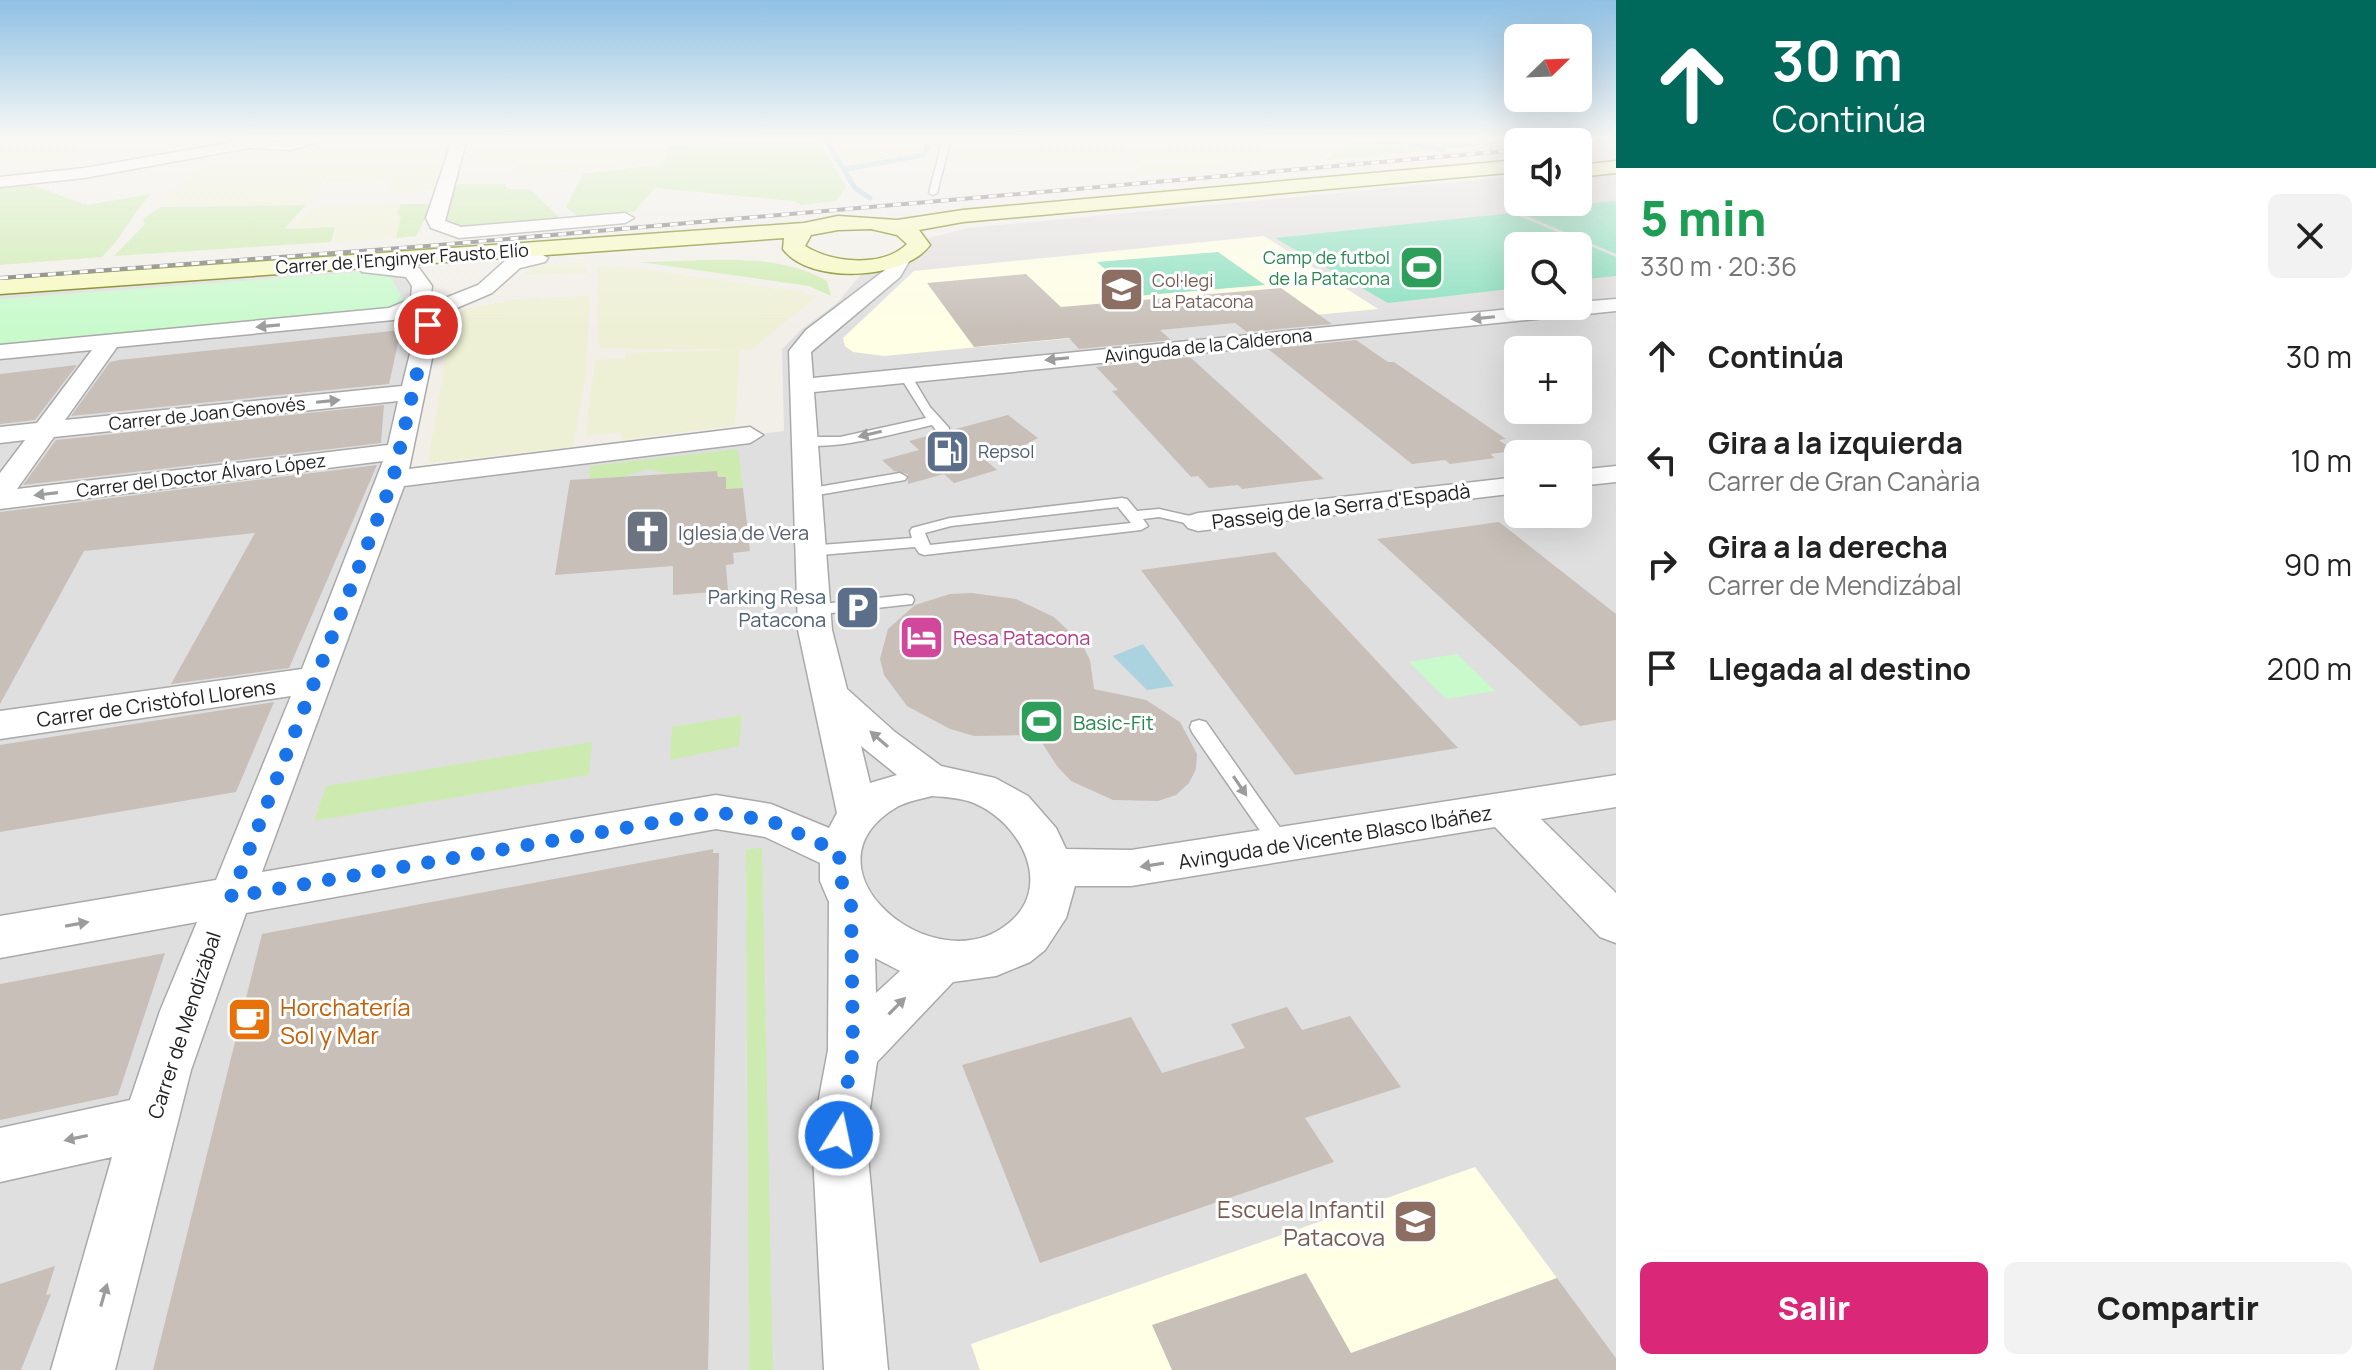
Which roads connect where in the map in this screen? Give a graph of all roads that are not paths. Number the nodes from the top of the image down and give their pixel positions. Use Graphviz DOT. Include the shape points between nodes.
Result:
graph roads {
  1 [pos="440,202"];
  2 [pos="1119,202"];
  3 [pos="1244,202"];
  4 [pos="625,218"];
  5 [pos="895,227"];
  6 [pos="804,230"];
  7 [pos="918,241"];
  8 [pos="801,255"];
  9 [pos="538,258"];
  10 [pos="900,260"];
  11 [pos="825,264"];
  12 [pos="369,268"];
  13 [pos="0,287"];
  14 [pos="0,295"];
  15 [pos="1616,305"];
  16 [pos="845,312"];
  17 [pos="393,314"];
  18 [pos="428,325"];
  19 [pos="110,341"];
  20 [pos="0,352"];
  21 [pos="905,375"];
  22 [pos="801,386"];
  23 [pos="414,392"];
  24 [pos="46,430"];
  25 [pos="0,435"];
  26 [pos="750,435"];
  27 [pos="804,441"];
  28 [pos="397,465"];
  29 [pos="1616,474"];
  30 [pos="900,477"];
  31 [pos="1592,477"];
  32 [pos="1504,487"];
  33 [pos="0,493"];
  34 [pos="806,493"];
  35 [pos="0,500"];
  36 [pos="1133,516"];
  37 [pos="1198,522"];
  38 [pos="921,542"];
  39 [pos="808,551"];
  40 [pos="906,600"];
  41 [pos="813,610"];
  42 [pos="312,680"];
  43 [pos="828,693"];
  44 [pos="0,725"];
  45 [pos="1199,727"];
  46 [pos="932,780"];
  47 [pos="1616,791"];
  48 [pos="1505,810"];
  49 [pos="857,812"];
  50 [pos="1281,845"];
  51 [pos="839,852"];
  52 [pos="1053,867"];
  53 [pos="231,897"];
  54 [pos="851,904"];
  55 [pos="1616,923"];
  56 [pos="0,937"];
  57 [pos="941,962"];
  58 [pos="853,1050"];
  59 [pos="152,1122"];
  60 [pos="0,1155"];
  61 [pos="83,1370"];
  62 [pos="856,1370"];
  1 -- 4 [label="street" via="437,224 459,233"];
  2 -- 5 [label="main road"];
  3 -- 7 [label="main road" via="968,228"];
  5 -- 6 [label="main road, Carrer de l'Enginyer Fausto Elío" via="838,223"];
  5 -- 7 [label="main road"];
  6 -- 8 [label="main road" via="793,242"];
  6 -- 13 [label="main road, Carrer de l'Enginyer Fausto Elío"];
  7 -- 10 [label="main road" via="916,250"];
  8 -- 9 [label="main road, Carrer de l'Enginyer Fausto Elío"];
  8 -- 11 [label="main road, Carrer de l'Enginyer Fausto Elío"];
  9 -- 12 [label="main road, Carrer de l'Enginyer Fausto Elío"];
  9 -- 18 [label="street" via="513,264 485,289 436,309"];
  10 -- 11 [label="main road, Carrer de l'Enginyer Fausto Elío" via="868,266"];
  10 -- 16 [label="street" via="893,273"];
  11 -- 16 [label="street" via="845,277 852,289"];
  12 -- 14 [label="main road, Carrer de l'Enginyer Fausto Elío"];
  12 -- 17 [label="street, Carrer de l'Enginyer Fausto Elío" via="412,272 422,286 421,302"];
  15 -- 21 [label="street, Avinguda de la Calderona, one-way"];
  16 -- 22 [label="street" via="800,351"];
  17 -- 18 [label="street" via="416,315"];
  17 -- 19 [label="street, one-way"];
  18 -- 23 [label="street, Carrer de Mendizábal"];
  19 -- 20 [label="street"];
  19 -- 24 [label="street"];
  21 -- 22 [label="street, Avinguda de la Calderona"];
  21 -- 27 [label="lane, one-way" via="939,425 840,441"];
  22 -- 27 [label="street"];
  24 -- 23 [label="street, Carrer de Joan Genovés, one-way"];
  23 -- 28 [label="street, Carrer de Mendizábal"];
  24 -- 25 [label="street, Carrer de Joan Genovés"];
  24 -- 33 [label="street"];
  26 -- 28 [label="street, Carrer del Doctor Álvaro López"];
  27 -- 34 [label="street"];
  28 -- 35 [label="street, Carrer del Doctor Álvaro López, one-way"];
  28 -- 42 [label="street, Carrer de Mendizábal"];
  29 -- 31 [label="street"];
  30 -- 34 [label="lane"];
  32 -- 37 [label="street, Passeig de la Serra d'Espadà"];
  34 -- 39 [label="street"];
  36 -- 37 [label="lane, Passeig de la Serra d'Espadà" via="1159,513"];
  36 -- 38 [label="lane, Passeig de la Serra d'Espadà" via="1122,502 996,517 917,531"];
  36 -- 38 [label="lane" via="1141,526 924,550"];
  38 -- 39 [label="lane"];
  39 -- 41 [label="street"];
  40 -- 41 [label="lane"];
  41 -- 43 [label="street"];
  42 -- 44 [label="street, Carrer de Cristòfol Llorens"];
  42 -- 53 [label="street, Carrer de Mendizábal"];
  46 -- 43 [label="street, one-way"];
  43 -- 49 [label="street"];
  45 -- 50 [label="lane, one-way"];
  46 -- 49 [label="street" via="878,795"];
  46 -- 52 [label="street" via="996,795 1043,839"];
  47 -- 48 [label="street, Avinguda de Vicente Blasco Ibáñez"];
  48 -- 50 [label="street, Avinguda de Vicente Blasco Ibáñez"];
  48 -- 55 [label="street"];
  49 -- 51 [label="street"];
  50 -- 52 [label="street, Avinguda de Vicente Blasco Ibáñez, one-way" via="1131,868"];
  51 -- 53 [label="street" via="771,821 716,812"];
  51 -- 54 [label="street" via="840,878"];
  52 -- 57 [label="street" via="1053,897 1041,925 1016,948 981,961"];
  56 -- 53 [label="street, one-way"];
  53 -- 59 [label="street, Carrer de Mendizábal" via="205,953"];
  54 -- 57 [label="street" via="873,931 904,952"];
  54 -- 58 [label="street"];
  58 -- 57 [label="street, one-way"];
  58 -- 62 [label="street" via="839,1135"];
  59 -- 60 [label="street, one-way"];
  61 -- 59 [label="street, Carrer de Mendizábal, one-way"];
}
